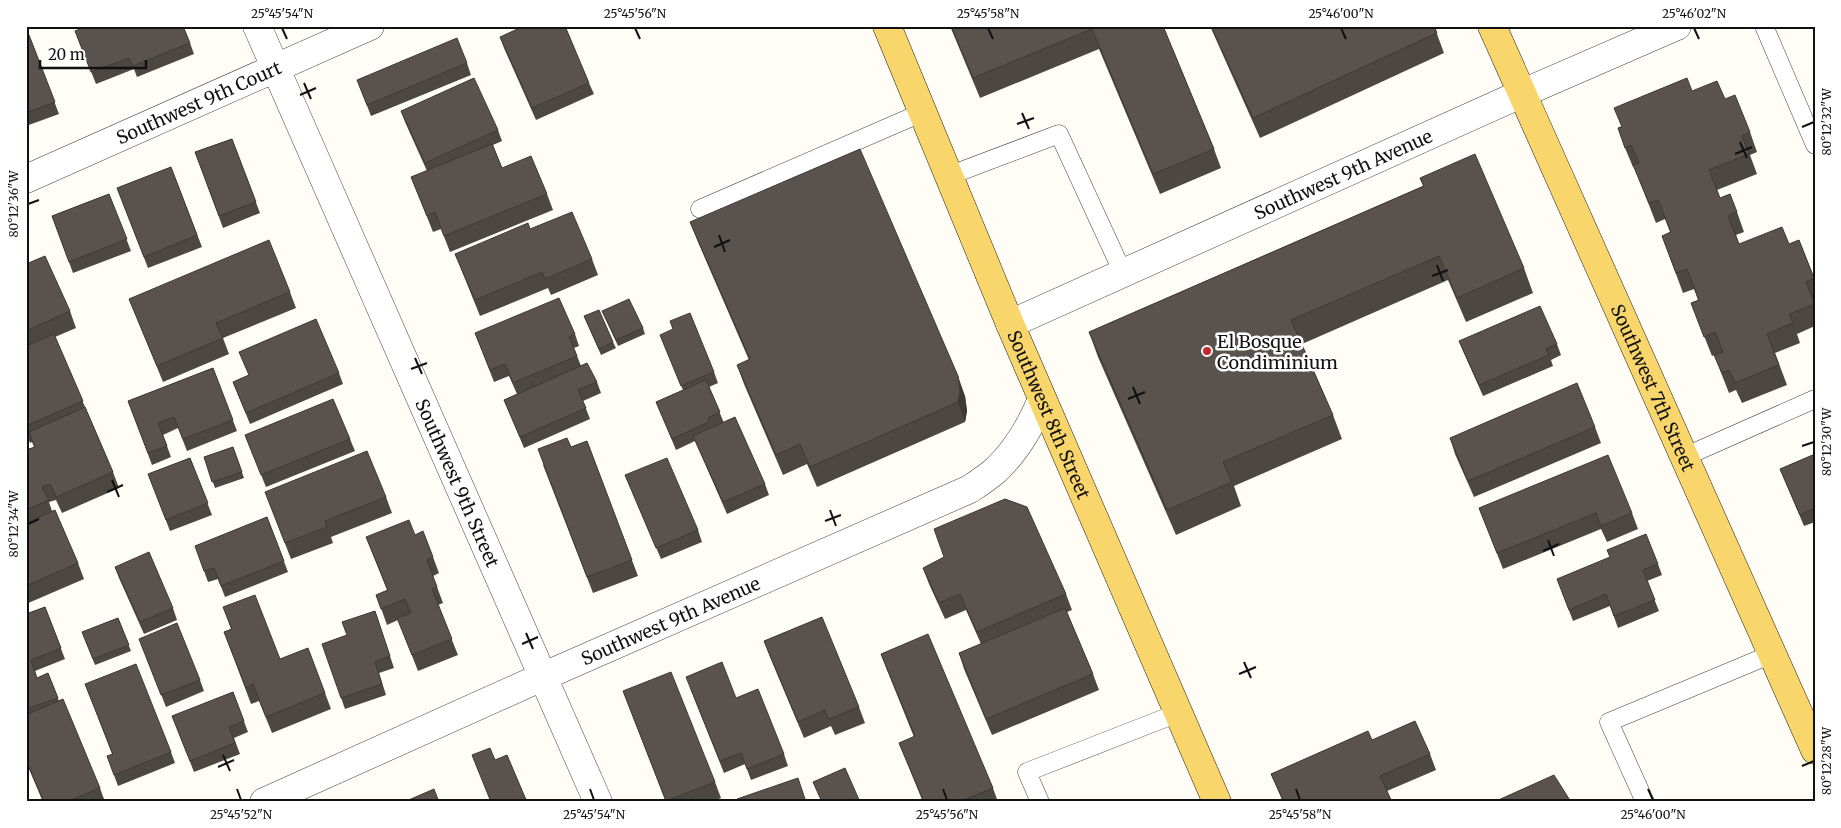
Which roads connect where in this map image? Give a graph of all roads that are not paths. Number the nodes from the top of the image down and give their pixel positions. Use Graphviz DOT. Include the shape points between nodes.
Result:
graph roads {
  1 [pos="257,26"];
  2 [pos="370,26"];
  3 [pos="887,26"];
  4 [pos="1492,26"];
  5 [pos="1677,26"];
  6 [pos="1764,26"];
  7 [pos="276,69"];
  8 [pos="1523,93"];
  9 [pos="921,113"];
  10 [pos="1815,145"];
  11 [pos="948,176"];
  12 [pos="26,179"];
  13 [pos="700,209"];
  14 [pos="1123,273"];
  15 [pos="1010,324"];
  16 [pos="1042,399"];
  17 [pos="1815,399"];
  18 [pos="1684,457"];
  19 [pos="1772,654"];
  20 [pos="542,677"];
  21 [pos="1178,713"];
  22 [pos="1815,750"];
  23 [pos="1215,801"];
  24 [pos="264,802"];
  25 [pos="598,802"];
  26 [pos="1040,802"];
  27 [pos="1645,802"];
  1 -- 7 [label="street, Southwest 9th Street"];
  2 -- 7 [label="street, Southwest 9th Court"];
  3 -- 9 [label="main road, Southwest 8th Street"];
  4 -- 8 [label="main road, Southwest 7th Street"];
  5 -- 8 [label="street, Southwest 9th Avenue"];
  6 -- 10 [label="lane"];
  7 -- 12 [label="street, Southwest 9th Court"];
  7 -- 20 [label="street, Southwest 9th Street"];
  8 -- 14 [label="street, Southwest 9th Avenue"];
  8 -- 18 [label="main road, Southwest 7th Street"];
  9 -- 11 [label="main road, Southwest 8th Street"];
  9 -- 13 [label="lane"];
  11 -- 14 [label="lane" via="1059,134"];
  11 -- 15 [label="main road, Southwest 8th Street"];
  14 -- 15 [label="street, Southwest 9th Avenue"];
  15 -- 16 [label="main road, Southwest 8th Street"];
  16 -- 20 [label="street, Southwest 9th Avenue" via="1030,426 1013,451 995,471 970,489"];
  16 -- 21 [label="main road, Southwest 8th Street"];
  17 -- 18 [label="lane"];
  18 -- 19 [label="main road, Southwest 7th Street"];
  19 -- 22 [label="main road, Southwest 7th Street"];
  19 -- 27 [label="lane" via="1610,722"];
  20 -- 24 [label="street, Southwest 9th Avenue"];
  20 -- 25 [label="street, Southwest 9th Street"];
  21 -- 23 [label="main road, Southwest 8th Street"];
  21 -- 26 [label="lane" via="1027,772"];
}
